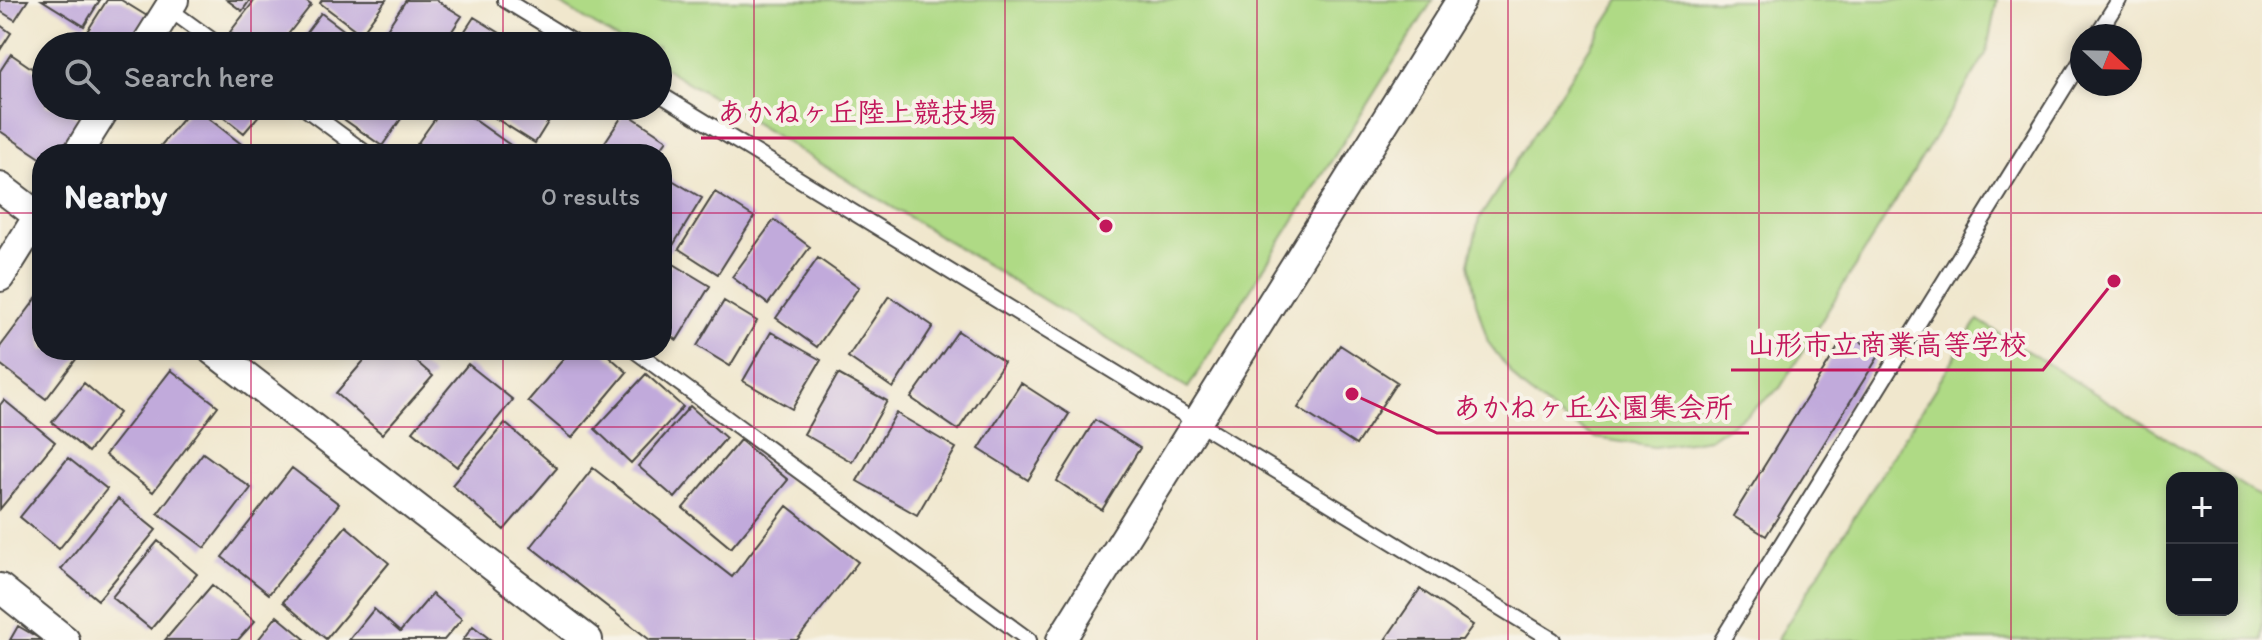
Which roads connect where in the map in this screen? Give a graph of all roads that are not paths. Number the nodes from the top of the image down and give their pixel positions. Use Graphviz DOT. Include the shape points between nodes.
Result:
graph roads {
  1 [pos="505,0"];
  2 [pos="1461,0"];
  3 [pos="2119,0"];
  4 [pos="172,4"];
  5 [pos="2104,24"];
  6 [pos="154,32"];
  7 [pos="204,32"];
  8 [pos="557,32"];
  9 [pos="2070,78"];
  10 [pos="672,102"];
  11 [pos="98,120"];
  12 [pos="321,120"];
  13 [pos="83,144"];
  14 [pos="353,144"];
  15 [pos="0,187"];
  16 [pos="32,209"];
  17 [pos="32,229"];
  18 [pos="0,277"];
  19 [pos="225,360"];
  20 [pos="648,360"];
  21 [pos="1198,422"];
  22 [pos="0,588"];
  23 [pos="65,640"];
  24 [pos="588,640"];
  25 [pos="1029,640"];
  26 [pos="1061,640"];
  27 [pos="1553,640"];
  28 [pos="1722,640"];
  1 -- 8 [label="lane"];
  2 -- 21 [label="street"];
  3 -- 5 [label="lane"];
  4 -- 6 [label="street"];
  4 -- 7 [label="lane"];
  9 -- 28 [label="lane"];
  10 -- 21 [label="lane"];
  11 -- 13 [label="street"];
  12 -- 14 [label="lane"];
  15 -- 16 [label="street"];
  17 -- 18 [label="street"];
  19 -- 24 [label="street"];
  20 -- 25 [label="lane"];
  21 -- 26 [label="street"];
  21 -- 27 [label="lane"];
  22 -- 23 [label="street"];
}
